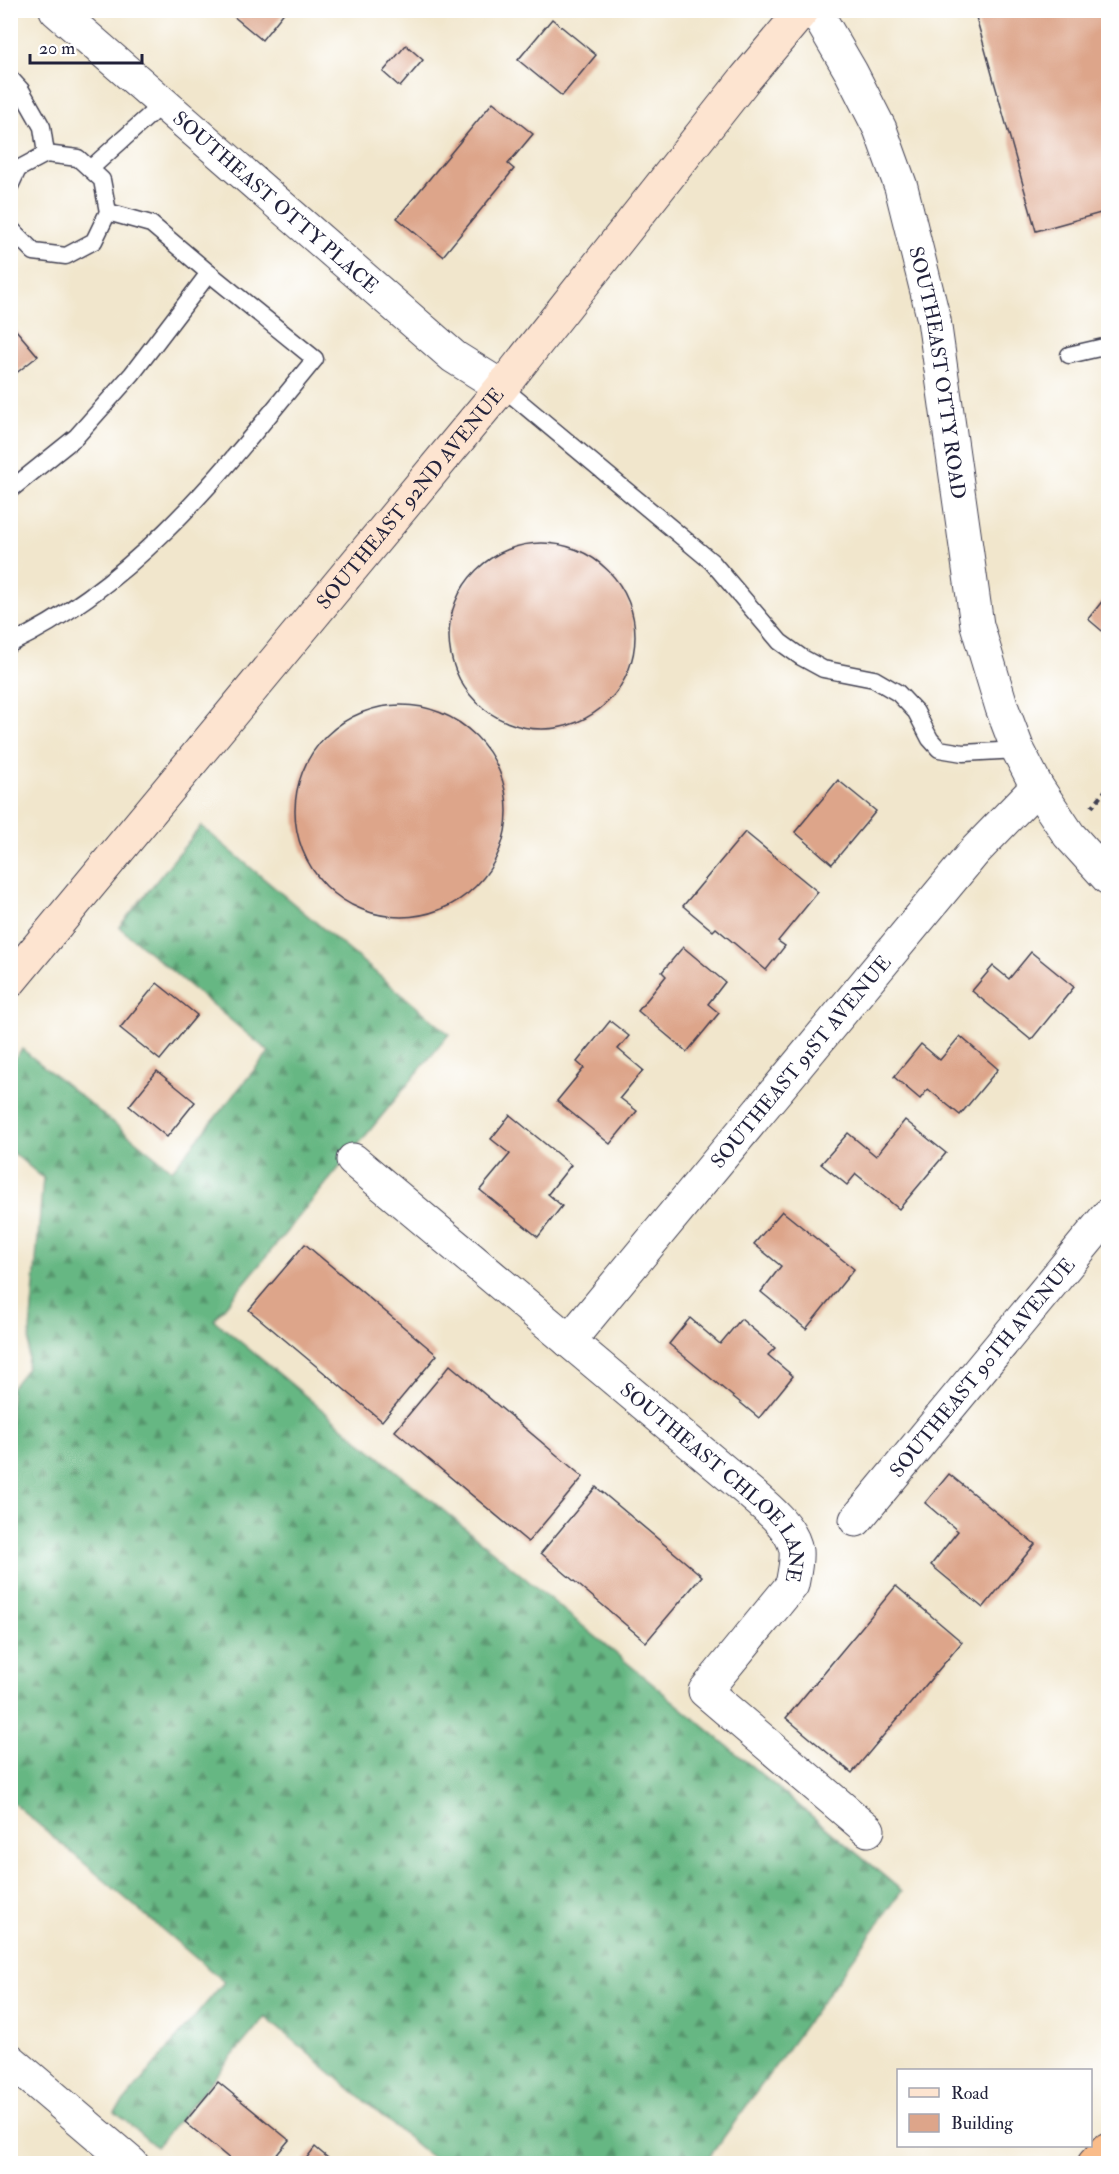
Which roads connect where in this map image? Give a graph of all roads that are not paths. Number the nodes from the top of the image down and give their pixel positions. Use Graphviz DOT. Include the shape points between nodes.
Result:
graph roads {
  1 [pos="56,10"];
  2 [pos="803,10"];
  3 [pos="815,10"];
  4 [pos="10,78"];
  5 [pos="162,104"];
  6 [pos="46,154"];
  7 [pos="90,169"];
  8 [pos="10,186"];
  9 [pos="108,212"];
  10 [pos="10,228"];
  11 [pos="209,273"];
  12 [pos="1108,346"];
  13 [pos="1069,355"];
  14 [pos="502,387"];
  15 [pos="10,490"];
  16 [pos="10,644"];
  17 [pos="1018,750"];
  18 [pos="1037,787"];
  19 [pos="1108,878"];
  20 [pos="10,981"];
  21 [pos="353,1160"];
  22 [pos="1108,1215"];
  23 [pos="568,1341"];
  24 [pos="856,1520"];
  25 [pos="868,1830"];
  26 [pos="10,2060"];
  27 [pos="1108,2149"];
  28 [pos="132,2163"];
  29 [pos="1094,2163"];
  1 -- 5 [label="street, SOUTHEAST OTTY PLACE"];
  2 -- 14 [label="main road, SOUTHEAST 92ND AVENUE"];
  3 -- 17 [label="street, SOUTHEAST OTTY ROAD" via="875,120 901,187 934,320 977,625"];
  4 -- 6 [label="lane" via="42,127"];
  5 -- 7 [label="lane"];
  5 -- 14 [label="street, SOUTHEAST OTTY PLACE" via="454,357"];
  6 -- 7 [label="lane" via="78,158"];
  6 -- 8 [label="lane" via="18,169"];
  7 -- 9 [label="lane" via="102,180"];
  9 -- 10 [label="lane" via="94,241 66,256 34,252"];
  9 -- 11 [label="lane" via="151,224"];
  11 -- 15 [label="lane" via="132,374 76,437"];
  11 -- 16 [label="lane" via="315,359 182,516 118,575 43,628"];
  12 -- 13 [label="lane"];
  14 -- 17 [label="lane" via="712,562 780,642 801,657 823,669 874,679 898,693 916,712 939,749 963,753"];
  14 -- 20 [label="main road, SOUTHEAST 92ND AVENUE"];
  17 -- 18 [label="street, SOUTHEAST OTTY ROAD"];
  18 -- 19 [label="street, SOUTHEAST OTTY ROAD" via="1069,835"];
  18 -- 23 [label="street, SOUTHEAST 91ST AVENUE" via="975,851"];
  21 -- 23 [label="street, SOUTHEAST CHLOE LANE"];
  22 -- 24 [label="street, SOUTHEAST 90TH AVENUE"];
  23 -- 25 [label="street, SOUTHEAST CHLOE LANE" via="742,1486 788,1533 796,1550 792,1585 705,1691"];
  26 -- 28 [label="street"];
  27 -- 29 [label="highway"];
}
